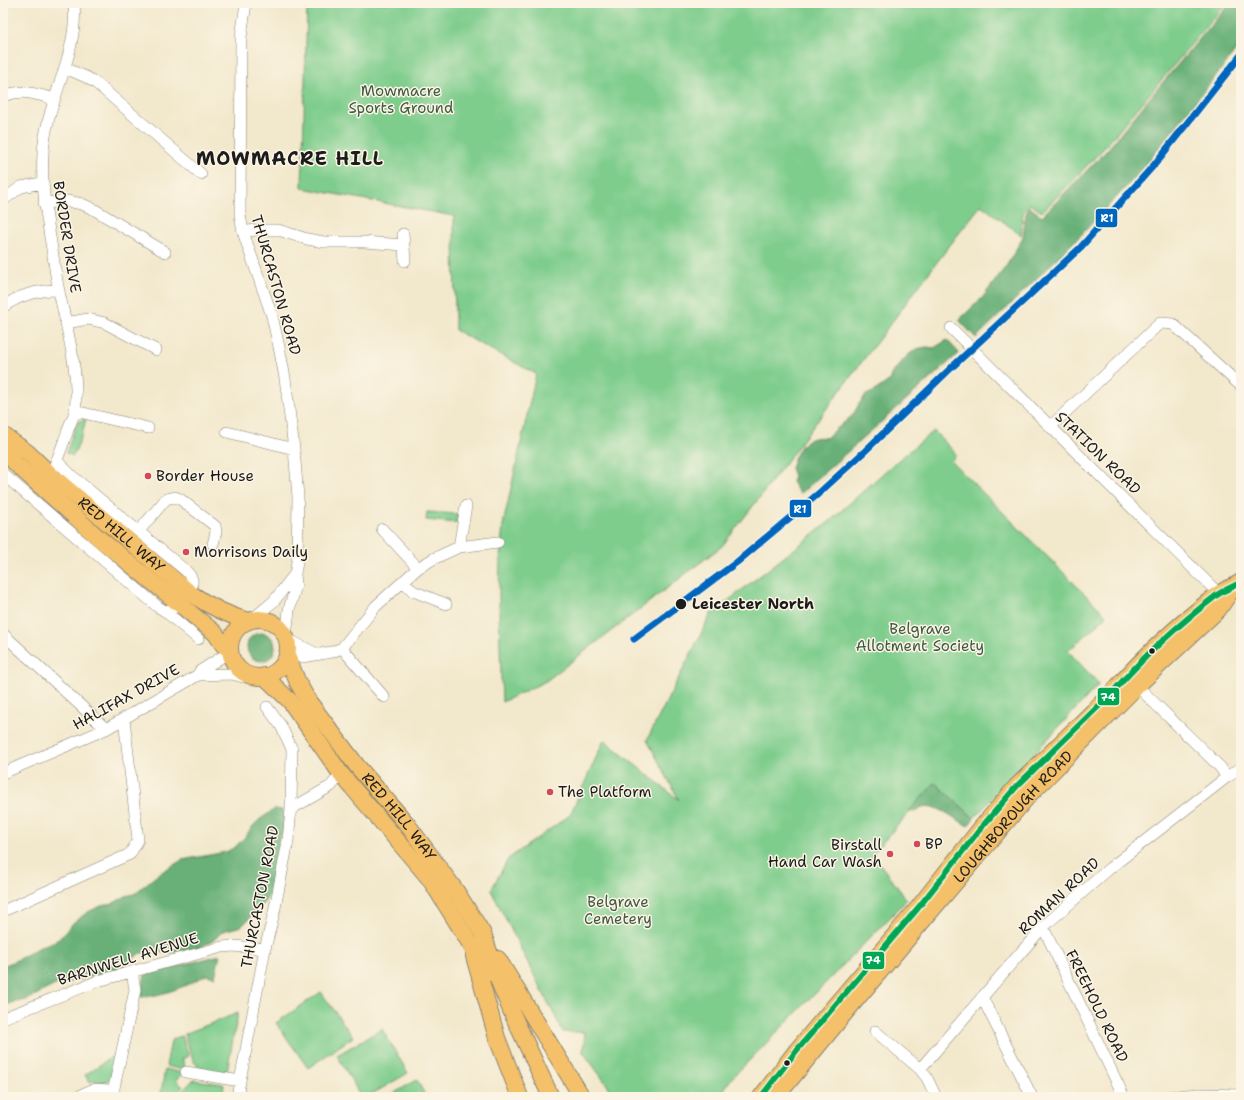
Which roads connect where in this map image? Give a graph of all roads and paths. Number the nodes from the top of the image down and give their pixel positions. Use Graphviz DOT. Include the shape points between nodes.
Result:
graph roads {
  1 [pos="74,3"];
  2 [pos="246,3"];
  3 [pos="65,68"];
  4 [pos="3,96"];
  5 [pos="54,99"];
  6 [pos="201,174"];
  7 [pos="42,183"];
  8 [pos="3,200"];
  9 [pos="44,203"];
  10 [pos="243,232"];
  11 [pos="162,246"];
  12 [pos="405,261"];
  13 [pos="59,290"];
  14 [pos="3,307"];
  15 [pos="66,323"];
  16 [pos="951,328"];
  17 [pos="156,350"];
  18 [pos="1241,386"];
  19 [pos="75,411"];
  20 [pos="1050,427"];
  21 [pos="148,428"];
  22 [pos="227,432"];
  23 [pos="3,435"];
  24 [pos="3,448"];
  25 [pos="294,449"];
  26 [pos="3,474"];
  27 [pos="51,475"];
  28 [pos="466,506"];
  29 [pos="382,529"];
  30 [pos="139,531"];
  31 [pos="498,542"];
  32 [pos="213,544"];
  33 [pos="459,547"];
  34 [pos="418,568"];
  35 [pos="295,574"];
  36 [pos="403,581"];
  37 [pos="1230,591"];
  38 [pos="185,598"];
  39 [pos="446,604"];
  40 [pos="165,611"];
  41 [pos="249,621"];
  42 [pos="3,634"];
  43 [pos="198,639"];
  44 [pos="287,646"];
  45 [pos="342,648"];
  46 [pos="231,650"];
  47 [pos="248,674"];
  48 [pos="198,675"];
  49 [pos="264,676"];
  50 [pos="1132,681"];
  51 [pos="384,697"];
  52 [pos="267,707"];
  53 [pos="124,719"];
  54 [pos="106,729"];
  55 [pos="1241,768"];
  56 [pos="3,773"];
  57 [pos="341,774"];
  58 [pos="1227,777"];
  59 [pos="291,809"];
  60 [pos="3,911"];
  61 [pos="1043,927"];
  62 [pos="476,937"];
  63 [pos="266,949"];
  64 [pos="132,972"];
  65 [pos="982,997"];
  66 [pos="3,1018"];
  67 [pos="875,1031"];
  68 [pos="920,1069"];
  69 [pos="186,1072"];
  70 [pos="240,1081"];
  71 [pos="113,1094"];
  72 [pos="1241,1095"];
  73 [pos="78,1097"];
  74 [pos="237,1097"];
  75 [pos="520,1097"];
  76 [pos="552,1097"];
  77 [pos="582,1097"];
  78 [pos="761,1097"];
  79 [pos="776,1097"];
  80 [pos="936,1097"];
  81 [pos="1032,1097"];
  82 [pos="1124,1097"];
  83 [pos="1167,1097"];
  1 -- 3 [label="street, BORDER DRIVE" via="71,45"];
  2 -- 10 [label="street, THURCASTON ROAD" via="241,37 240,215"];
  3 -- 5 [label="street, BORDER DRIVE"];
  3 -- 6 [label="street" via="96,83"];
  4 -- 5 [label="street" via="31,92"];
  5 -- 7 [label="street, BORDER DRIVE" via="46,129"];
  7 -- 8 [label="street" via="21,187"];
  7 -- 9 [label="street, BORDER DRIVE"];
  9 -- 11 [label="street" via="82,204"];
  9 -- 13 [label="street, BORDER DRIVE"];
  10 -- 12 [label="street" via="278,230 324,242 403,239"];
  10 -- 25 [label="street, THURCASTON ROAD" via="272,316 285,378"];
  13 -- 14 [label="street" via="45,290 25,295"];
  13 -- 15 [label="street, BORDER DRIVE"];
  15 -- 17 [label="street" via="88,319 105,323"];
  15 -- 19 [label="street, BORDER DRIVE" via="76,391"];
  16 -- 20 [label="street, STATION ROAD"];
  18 -- 20 [label="street" via="1173,324 1160,323"];
  19 -- 21 [label="street"];
  19 -- 27 [label="street, BORDER DRIVE"];
  20 -- 37 [label="street, STATION ROAD"];
  22 -- 25 [label="street"];
  23 -- 27 [label="highway, RED HILL WAY" via="27,452"];
  24 -- 27 [label="highway, RED HILL WAY" via="16,464"];
  25 -- 35 [label="street, THURCASTON ROAD" via="298,497"];
  26 -- 40 [label="street"];
  27 -- 30 [label="street" via="72,476"];
  27 -- 38 [label="highway, RED HILL WAY" via="101,540"];
  28 -- 33 [label="street"];
  29 -- 34 [label="street"];
  30 -- 32 [label="street" via="166,499 175,497 215,526"];
  30 -- 38 [label="street" via="191,576 192,583"];
  31 -- 33 [label="street"];
  33 -- 34 [label="street"];
  34 -- 36 [label="street"];
  35 -- 41 [label="street" via="274,600"];
  35 -- 44 [label="street" via="296,585 289,610"];
  36 -- 39 [label="street" via="413,591"];
  36 -- 45 [label="street" via="376,606"];
  37 -- 50 [label="highway, LOUGHBOROUGH ROAD" via="1218,610"];
  38 -- 40 [label="street" via="172,610"];
  38 -- 41 [label="highway, RED HILL WAY"];
  38 -- 46 [label="highway, RED HILL WAY" via="224,646"];
  40 -- 43 [label="street"];
  41 -- 44 [label="highway" via="267,620 275,624 281,629"];
  41 -- 46 [label="highway" via="235,632"];
  42 -- 54 [label="street"];
  44 -- 45 [label="street" via="317,654"];
  44 -- 49 [label="highway" via="284,663 272,674"];
  44 -- 62 [label="highway, RED HILL WAY" via="298,683 309,702 357,766 407,824 456,891"];
  45 -- 51 [label="street"];
  46 -- 47 [label="highway" via="234,661"];
  46 -- 48 [label="street, HALIFAX DRIVE" via="200,670"];
  47 -- 48 [label="street, HALIFAX DRIVE"];
  47 -- 49 [label="highway"];
  48 -- 53 [label="street, HALIFAX DRIVE"];
  49 -- 57 [label="highway, RED HILL WAY" via="290,701"];
  50 -- 58 [label="street" via="1220,767"];
  50 -- 78 [label="highway, LOUGHBOROUGH ROAD" via="1112,694 1016,787 918,908 797,1050"];
  50 -- 79 [label="highway, LOUGHBOROUGH ROAD" via="1029,795"];
  52 -- 59 [label="street, THURCASTON ROAD" via="281,726 292,749"];
  53 -- 54 [label="street, HALIFAX DRIVE"];
  53 -- 60 [label="street" via="138,840 130,854"];
  54 -- 56 [label="street, HALIFAX DRIVE"];
  55 -- 58 [label="street, ROMAN ROAD"];
  57 -- 59 [label="street" via="331,786"];
  57 -- 62 [label="highway, RED HILL WAY"];
  58 -- 61 [label="street, ROMAN ROAD" via="1110,868"];
  59 -- 63 [label="street, THURCASTON ROAD" via="288,841"];
  61 -- 65 [label="street, ROMAN ROAD"];
  61 -- 82 [label="street, FREEHOLD ROAD"];
  62 -- 75 [label="highway" via="497,1038"];
  62 -- 76 [label="highway, RED HILL WAY"];
  62 -- 77 [label="highway"];
  63 -- 64 [label="street, BARNWELL AVENUE" via="222,947"];
  63 -- 70 [label="street, THURCASTON ROAD"];
  64 -- 66 [label="street, BARNWELL AVENUE" via="98,981"];
  64 -- 71 [label="street" via="135,990"];
  65 -- 68 [label="street, ROMAN ROAD"];
  65 -- 81 [label="street"];
  67 -- 68 [label="street"];
  68 -- 80 [label="street"];
  69 -- 70 [label="street"];
  70 -- 74 [label="street, THURCASTON ROAD"];
  71 -- 73 [label="street" via="100,1088 87,1091"];
  72 -- 83 [label="street" via="1198,1094"];
}
